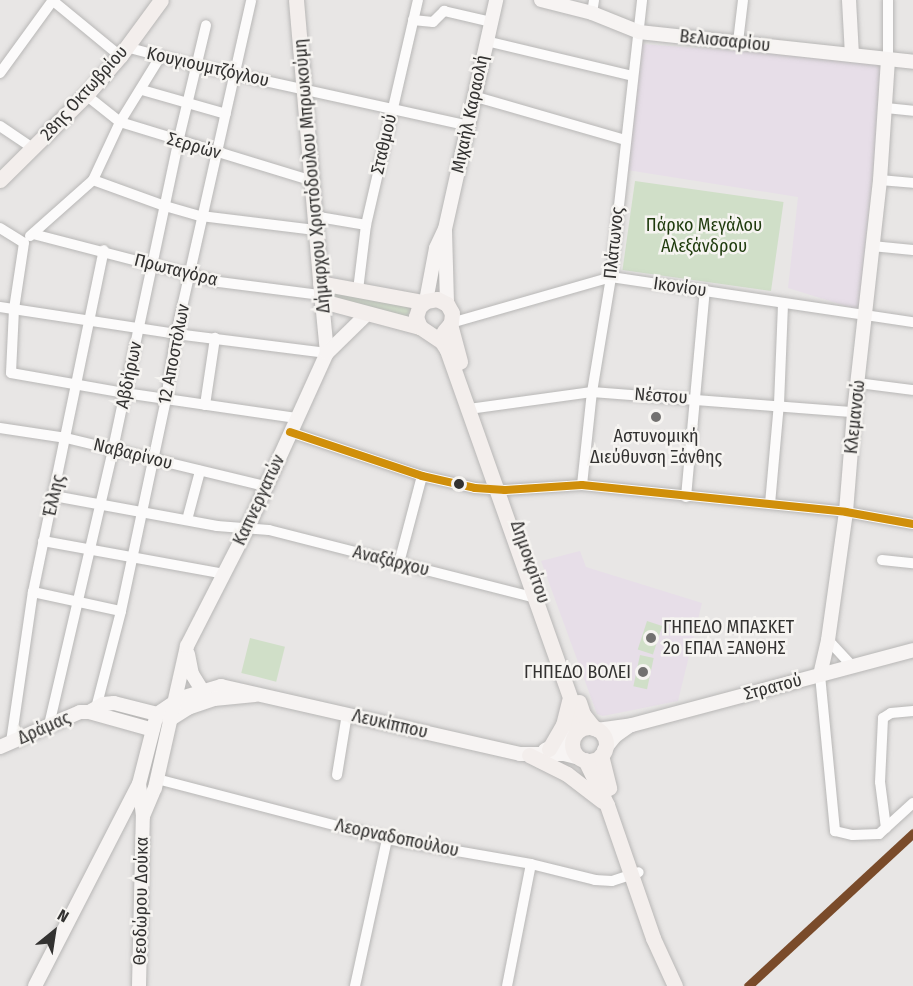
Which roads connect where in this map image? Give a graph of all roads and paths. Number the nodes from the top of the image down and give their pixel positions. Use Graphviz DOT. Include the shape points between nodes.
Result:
graph roads {
  1 [pos="52,0"];
  2 [pos="161,0"];
  3 [pos="251,0"];
  4 [pos="418,0"];
  5 [pos="496,0"];
  6 [pos="541,0"];
  7 [pos="642,0"];
  8 [pos="743,0"];
  9 [pos="849,0"];
  10 [pos="888,0"];
  11 [pos="293,3"];
  12 [pos="593,7"];
  13 [pos="413,20"];
  14 [pos="490,22"];
  15 [pos="206,25"];
  16 [pos="639,32"];
  17 [pos="486,41"];
  18 [pos="738,42"];
  19 [pos="123,51"];
  20 [pos="852,55"];
  21 [pos="160,57"];
  22 [pos="888,60"];
  23 [pos="913,62"];
  24 [pos="197,66"];
  25 [pos="0,73"];
  26 [pos="236,74"];
  27 [pos="633,76"];
  28 [pos="304,89"];
  29 [pos="142,90"];
  30 [pos="86,95"];
  31 [pos="473,96"];
  32 [pos="188,105"];
  33 [pos="392,108"];
  34 [pos="886,108"];
  35 [pos="913,111"];
  36 [pos="226,114"];
  37 [pos="120,122"];
  38 [pos="466,125"];
  39 [pos="0,126"];
  40 [pos="625,140"];
  41 [pos="178,142"];
  42 [pos="33,148"];
  43 [pos="218,153"];
  44 [pos="0,180"];
  45 [pos="93,180"];
  46 [pos="310,180"];
  47 [pos="880,180"];
  48 [pos="913,183"];
  49 [pos="165,206"];
  50 [pos="201,216"];
  51 [pos="314,223"];
  52 [pos="366,225"];
  53 [pos="0,228"];
  54 [pos="445,229"];
  55 [pos="33,234"];
  56 [pos="24,243"];
  57 [pos="872,246"];
  58 [pos="104,250"];
  59 [pos="913,250"];
  60 [pos="152,265"];
  61 [pos="189,275"];
  62 [pos="610,277"];
  63 [pos="358,290"];
  64 [pos="705,290"];
  65 [pos="321,293"];
  66 [pos="425,302"];
  67 [pos="447,304"];
  68 [pos="783,304"];
  69 [pos="0,307"];
  70 [pos="14,309"];
  71 [pos="367,314"];
  72 [pos="865,317"];
  73 [pos="88,321"];
  74 [pos="913,322"];
  75 [pos="451,324"];
  76 [pos="139,328"];
  77 [pos="425,331"];
  78 [pos="176,334"];
  79 [pos="215,338"];
  80 [pos="327,353"];
  81 [pos="858,383"];
  82 [pos="77,385"];
  83 [pos="913,390"];
  84 [pos="592,392"];
  85 [pos="125,393"];
  86 [pos="166,399"];
  87 [pos="694,399"];
  88 [pos="779,404"];
  89 [pos="205,405"];
  90 [pos="473,409"];
  91 [pos="854,412"];
  92 [pos="296,418"];
  93 [pos="0,428"];
  94 [pos="290,432"];
  95 [pos="66,438"];
  96 [pos="113,449"];
  97 [pos="153,458"];
  98 [pos="200,471"];
  99 [pos="422,476"];
  100 [pos="582,485"];
  101 [pos="265,486"];
  102 [pos="501,489"];
  103 [pos="54,496"];
  104 [pos="686,497"];
  105 [pos="99,504"];
  106 [pos="770,504"];
  107 [pos="141,511"];
  108 [pos="846,512"];
  109 [pos="187,520"];
  110 [pos="913,525"];
  111 [pos="247,528"];
  112 [pos="43,541"];
  113 [pos="89,551"];
  114 [pos="131,559"];
  115 [pos="882,560"];
  116 [pos="399,563"];
  117 [pos="913,563"];
  118 [pos="224,574"];
  119 [pos="33,592"];
  120 [pos="535,598"];
  121 [pos="78,601"];
  122 [pos="122,611"];
  123 [pos="828,640"];
  124 [pos="187,646"];
  125 [pos="913,650"];
  126 [pos="852,666"];
  127 [pos="820,675"];
  128 [pos="202,690"];
  129 [pos="260,695"];
  130 [pos="570,698"];
  131 [pos="176,701"];
  132 [pos="92,710"];
  133 [pos="913,711"];
  134 [pos="157,714"];
  135 [pos="347,714"];
  136 [pos="173,717"];
  137 [pos="49,724"];
  138 [pos="632,725"];
  139 [pos="153,729"];
  140 [pos="596,729"];
  141 [pos="575,734"];
  142 [pos="6,745"];
  143 [pos="549,749"];
  144 [pos="603,753"];
  145 [pos="524,755"];
  146 [pos="583,759"];
  147 [pos="337,775"];
  148 [pos="157,779"];
  149 [pos="139,784"];
  150 [pos="913,803"];
  151 [pos="607,805"];
  152 [pos="143,816"];
  153 [pos="886,828"];
  154 [pos="387,839"];
  155 [pos="531,864"];
  156 [pos="634,874"];
  157 [pos="35,986"];
  158 [pos="139,986"];
  159 [pos="355,986"];
  160 [pos="507,986"];
  161 [pos="675,986"];
  1 -- 19 [label="street"];
  1 -- 25 [label="street"];
  2 -- 19 [label="main road, 28ης Οκτωβρίου"];
  3 -- 26 [label="street, 12 Αποστόλων"];
  4 -- 13 [label="street, Σταθμού"];
  5 -- 14 [label="street, Μιχαήλ Καραολή"];
  6 -- 12 [label="street, Βελισσαρίου"];
  7 -- 16 [label="street, Πλάτωνος"];
  8 -- 18 [label="street"];
  9 -- 20 [label="street"];
  10 -- 22 [label="street, Κλεμανσώ"];
  11 -- 28 [label="main road, Δήμαρχου Χριστόδουλου Μπρωκούμη"];
  12 -- 16 [label="street, Βελισσαρίου"];
  13 -- 14 [label="street" via="433,22 444,11"];
  13 -- 33 [label="street, Σταθμού"];
  14 -- 17 [label="street, Μιχαήλ Καραολή"];
  15 -- 24 [label="street, Αβδήρων"];
  16 -- 18 [label="street, Βελισσαρίου"];
  16 -- 27 [label="street, Πλάτωνος"];
  17 -- 27 [label="street"];
  17 -- 31 [label="street, Μιχαήλ Καραολή"];
  18 -- 20 [label="street, Βελισσαρίου"];
  19 -- 21 [label="street, Κουγιουμτζόγλου"];
  19 -- 30 [label="main road, 28ης Οκτωβρίου"];
  20 -- 22 [label="street, Βελισσαρίου"];
  21 -- 24 [label="street, Κουγιουμτζόγλου"];
  21 -- 29 [label="street"];
  22 -- 23 [label="street, Βελισσαρίου"];
  22 -- 34 [label="street, Κλεμανσώ"];
  24 -- 26 [label="street, Κουγιουμτζόγλου"];
  24 -- 32 [label="street, Αβδήρων"];
  26 -- 28 [label="street, Κουγιουμτζόγλου"];
  26 -- 36 [label="street, 12 Αποστόλων"];
  27 -- 40 [label="street, Πλάτωνος"];
  28 -- 33 [label="street, Κουγιουμτζόγλου"];
  28 -- 46 [label="main road, Δήμαρχου Χριστόδουλου Μπρωκούμη"];
  29 -- 32 [label="street"];
  29 -- 37 [label="street"];
  30 -- 37 [label="street, Σερρών"];
  30 -- 42 [label="main road, 28ης Οκτωβρίου"];
  31 -- 38 [label="street, Μιχαήλ Καραολή"];
  31 -- 40 [label="street"];
  32 -- 36 [label="street"];
  32 -- 41 [label="street, Αβδήρων"];
  33 -- 38 [label="street, Κουγιουμτζόγλου"];
  33 -- 52 [label="street, Σταθμού"];
  34 -- 35 [label="street"];
  34 -- 47 [label="street, Κλεμανσώ"];
  36 -- 43 [label="street, 12 Αποστόλων"];
  37 -- 41 [label="street, Σερρών"];
  37 -- 45 [label="street"];
  38 -- 54 [label="street, Μιχαήλ Καραολή"];
  39 -- 42 [label="street"];
  40 -- 62 [label="street, Πλάτωνος"];
  41 -- 43 [label="street, Σερρών"];
  41 -- 49 [label="street, Αβδήρων"];
  42 -- 44 [label="main road, 28ης Οκτωβρίου"];
  43 -- 46 [label="street, Σερρών"];
  43 -- 50 [label="street, 12 Αποστόλων"];
  45 -- 49 [label="street"];
  45 -- 55 [label="street"];
  46 -- 51 [label="main road, Δήμαρχου Χριστόδουλου Μπρωκούμη"];
  47 -- 48 [label="street"];
  47 -- 57 [label="street, Κλεμανσώ"];
  49 -- 50 [label="street"];
  49 -- 60 [label="street, Αβδήρων"];
  50 -- 51 [label="street"];
  50 -- 61 [label="street, 12 Αποστόλων"];
  51 -- 52 [label="street"];
  51 -- 65 [label="main road, Δήμαρχου Χριστόδουλου Μπρωκούμη"];
  52 -- 63 [label="street, Σταθμού"];
  53 -- 56 [label="street"];
  54 -- 66 [label="street, Μιχαήλ Καραολή" via="436,248"];
  54 -- 67 [label="street, Μιχαήλ Καραολή"];
  55 -- 56 [label="street"];
  55 -- 58 [label="street, Πρωταγόρα"];
  56 -- 70 [label="street"];
  57 -- 59 [label="street"];
  57 -- 72 [label="street, Κλεμανσώ"];
  58 -- 60 [label="street, Πρωταγόρα"];
  58 -- 73 [label="street, Έλλης"];
  60 -- 61 [label="street, Πρωταγόρα"];
  60 -- 76 [label="street, Αβδήρων"];
  61 -- 65 [label="street, Πρωταγόρα"];
  61 -- 78 [label="street, 12 Αποστόλων"];
  62 -- 64 [label="street, Ικονίου"];
  62 -- 75 [label="street, Ικονίου"];
  62 -- 84 [label="street, Πλάτωνος"];
  63 -- 65 [label="main road"];
  63 -- 66 [label="main road"];
  64 -- 68 [label="street, Ικονίου"];
  64 -- 87 [label="street"];
  65 -- 71 [label="main road"];
  65 -- 80 [label="street, Δήμαρχου Χριστόδουλου Μπρωκούμη"];
  66 -- 67 [label="main road" via="437,299"];
  66 -- 77 [label="main road" via="417,312"];
  67 -- 75 [label="main road" via="452,313"];
  68 -- 72 [label="street, Ικονίου"];
  68 -- 88 [label="street"];
  69 -- 70 [label="street"];
  70 -- 73 [label="street"];
  70 -- 82 [label="street" via="11,373"];
  71 -- 77 [label="main road"];
  71 -- 80 [label="street"];
  72 -- 74 [label="street, Ικονίου"];
  72 -- 81 [label="street, Κλεμανσώ"];
  73 -- 76 [label="street"];
  73 -- 82 [label="street, Έλλης"];
  75 -- 77 [label="main road" via="442,333"];
  75 -- 90 [label="main road, Δημοκρίτου"];
  76 -- 78 [label="street"];
  76 -- 85 [label="street, Αβδήρων"];
  77 -- 90 [label="main road, Δημοκρίτου" via="447,350"];
  78 -- 79 [label="street"];
  78 -- 86 [label="street, 12 Αποστόλων"];
  79 -- 80 [label="street"];
  79 -- 89 [label="street"];
  80 -- 92 [label="street, Καπνεργατών"];
  81 -- 83 [label="street"];
  81 -- 91 [label="street, Κλεμανσώ"];
  82 -- 85 [label="street"];
  82 -- 95 [label="street, Έλλης"];
  84 -- 87 [label="street, Νέστου"];
  84 -- 90 [label="street, Νέστου"];
  84 -- 100 [label="street, Πλάτωνος"];
  85 -- 86 [label="street"];
  85 -- 96 [label="street, Αβδήρων"];
  86 -- 89 [label="street"];
  86 -- 97 [label="street, 12 Αποστόλων"];
  87 -- 88 [label="street, Νέστου"];
  87 -- 104 [label="street"];
  88 -- 91 [label="street, Νέστου"];
  88 -- 106 [label="street"];
  89 -- 92 [label="street"];
  90 -- 102 [label="main road, Δημοκρίτου"];
  91 -- 108 [label="street, Κλεμανσώ"];
  92 -- 94 [label="street, Καπνεργατών"];
  93 -- 95 [label="street, Ναβαρίνου"];
  94 -- 99 [label="street"];
  94 -- 101 [label="street, Καπνεργατών"];
  95 -- 96 [label="street, Ναβαρίνου"];
  95 -- 103 [label="street, Έλλης"];
  96 -- 97 [label="street, Ναβαρίνου"];
  96 -- 105 [label="street, Αβδήρων"];
  97 -- 98 [label="street, Ναβαρίνου"];
  97 -- 107 [label="street, 12 Αποστόλων"];
  98 -- 101 [label="street, Ναβαρίνου"];
  98 -- 109 [label="street"];
  99 -- 102 [label="street" via="476,488"];
  99 -- 116 [label="street"];
  100 -- 102 [label="street"];
  100 -- 104 [label="street"];
  101 -- 111 [label="street, Καπνεργατών"];
  102 -- 120 [label="main road, Δημοκρίτου"];
  102 -- 140 [label="main road, Δημοκρίτου" via="583,714"];
  103 -- 105 [label="street, Αναξάρχου"];
  103 -- 112 [label="street, Έλλης"];
  104 -- 106 [label="street"];
  105 -- 107 [label="street, Αναξάρχου"];
  105 -- 113 [label="street, Αβδήρων"];
  106 -- 108 [label="street"];
  107 -- 109 [label="street, Αναξάρχου"];
  107 -- 114 [label="street, 12 Αποστόλων"];
  108 -- 110 [label="street"];
  108 -- 123 [label="street, Κλεμανσώ"];
  109 -- 111 [label="street, Αναξάρχου"];
  111 -- 116 [label="street, Αναξάρχου"];
  111 -- 118 [label="street, Καπνεργατών"];
  112 -- 113 [label="street"];
  112 -- 119 [label="street, Έλλης"];
  113 -- 114 [label="street"];
  113 -- 121 [label="street, Αβδήρων"];
  114 -- 118 [label="street"];
  114 -- 122 [label="street, 12 Αποστόλων"];
  115 -- 117 [label="street"];
  116 -- 120 [label="street, Αναξάρχου"];
  118 -- 124 [label="street, Καπνεργατών"];
  119 -- 121 [label="street"];
  119 -- 142 [label="street, Έλλης"];
  120 -- 130 [label="main road, Δημοκρίτου"];
  121 -- 122 [label="street"];
  121 -- 137 [label="street, Αβδήρων"];
  122 -- 132 [label="street, 12 Αποστόλων"];
  123 -- 126 [label="street"];
  123 -- 127 [label="street, Κλεμανσώ"];
  124 -- 128 [label="street" via="189,666"];
  124 -- 131 [label="street, Καπνεργατών"];
  125 -- 126 [label="street, Στρατού"];
  126 -- 127 [label="street, Στρατού"];
  127 -- 138 [label="street, Στρατού"];
  127 -- 153 [label="street, Κλεμανσώ" via="835,831 876,834"];
  128 -- 129 [label="street, Λευκίππου" via="221,686"];
  128 -- 131 [label="street, Λευκίππου"];
  129 -- 135 [label="street, Λευκίππου"];
  129 -- 136 [label="street, Λευκίππου" via="214,699"];
  130 -- 141 [label="main road, Δημοκρίτου"];
  130 -- 143 [label="main road" via="563,725"];
  131 -- 134 [label="street, Λευκίππου"];
  131 -- 136 [label="street, Καπνεργατών"];
  132 -- 134 [label="street, Δράμας" via="114,703"];
  132 -- 137 [label="street, Δράμας"];
  132 -- 139 [label="street, Δράμας"];
  133 -- 153 [label="street" via="886,715 881,725 880,782"];
  134 -- 139 [label="street, Θεοδώρου Δούκα"];
  135 -- 145 [label="street, Λευκίππου"];
  135 -- 147 [label="street"];
  136 -- 139 [label="street, Λευκίππου"];
  136 -- 148 [label="street, Θεοδώρου Δούκα"];
  137 -- 142 [label="street, Δράμας"];
  138 -- 140 [label="street, Στρατού"];
  138 -- 144 [label="street, Στρατού" via="615,736"];
  139 -- 149 [label="street, Θεοδώρου Δούκα"];
  140 -- 141 [label="main road" via="584,728"];
  140 -- 144 [label="main road" via="604,738"];
  141 -- 143 [label="street, Λευκίππου"];
  141 -- 146 [label="main road" via="572,745"];
  143 -- 145 [label="street, Λευκίππου"];
  144 -- 146 [label="main road"];
  144 -- 156 [label="main road" via="603,771"];
  145 -- 146 [label="street, Λευκίππου" via="564,754"];
  145 -- 151 [label="main road" via="567,774"];
  146 -- 151 [label="main road"];
  148 -- 152 [label="street, Θεοδώρου Δούκα"];
  148 -- 154 [label="street, Λεορναδοπούλου"];
  149 -- 152 [label="street, Θεοδώρου Δούκα"];
  149 -- 157 [label="street"];
  150 -- 153 [label="street"];
  151 -- 156 [label="main road"];
  152 -- 158 [label="street, Θεοδώρου Δούκα"];
  154 -- 155 [label="street, Λεορναδοπούλου"];
  154 -- 159 [label="street"];
  155 -- 156 [label="street, Λεορναδοπούλου" via="595,880 612,881"];
  155 -- 160 [label="street"];
  156 -- 161 [label="main road" via="653,938"];
}
